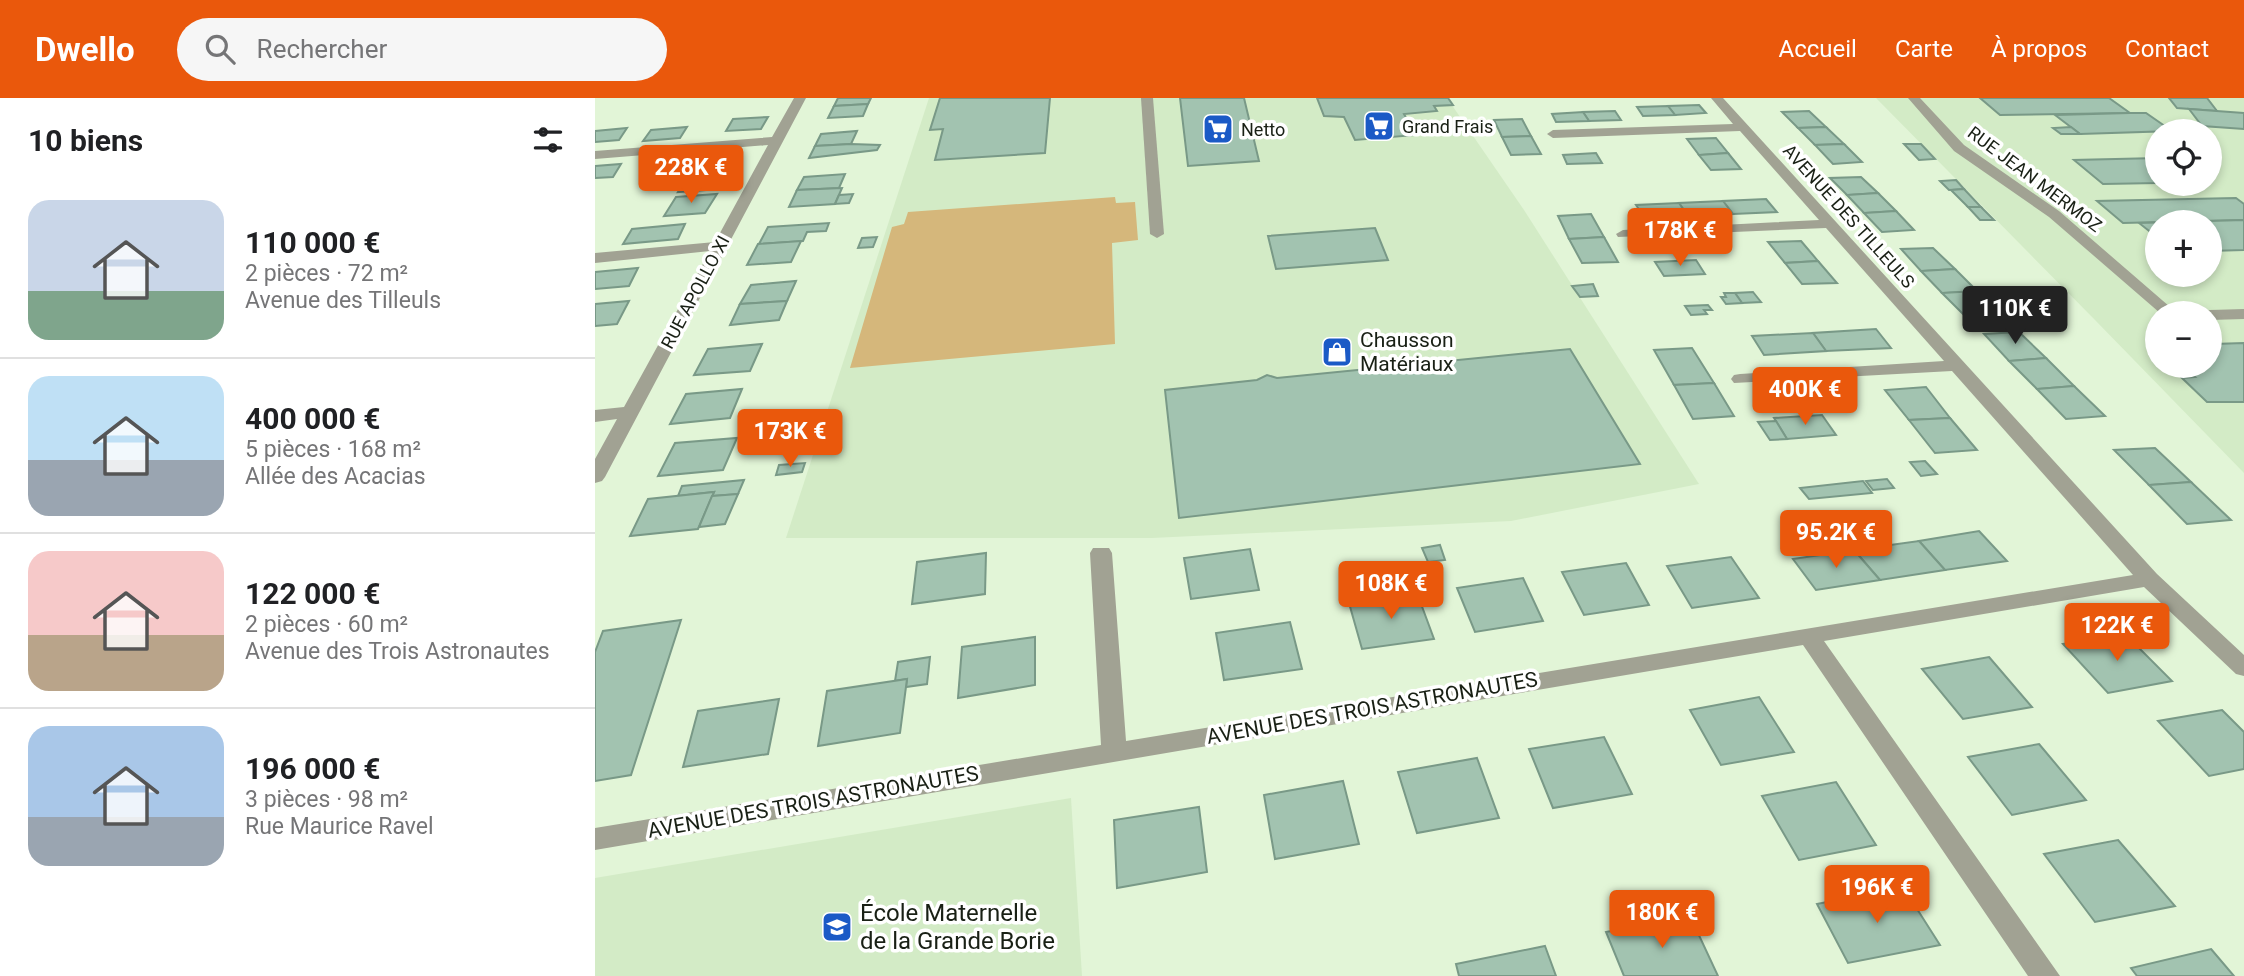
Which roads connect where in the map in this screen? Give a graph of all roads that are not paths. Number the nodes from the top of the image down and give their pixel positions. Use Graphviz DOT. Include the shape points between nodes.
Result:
graph roads {
  1 [pos="800,98"];
  2 [pos="1147,98"];
  3 [pos="1717,98"];
  4 [pos="1914,98"];
  5 [pos="1743,127"];
  6 [pos="1553,134"];
  7 [pos="775,141"];
  8 [pos="595,155"];
  9 [pos="1828,224"];
  10 [pos="1157,234"];
  11 [pos="1623,234"];
  12 [pos="720,246"];
  13 [pos="595,258"];
  14 [pos="2155,301"];
  15 [pos="2244,314"];
  16 [pos="2222,315"];
  17 [pos="1958,365"];
  18 [pos="1739,379"];
  19 [pos="630,412"];
  20 [pos="595,416"];
  21 [pos="595,477"];
  22 [pos="1101,553"];
  23 [pos="2149,579"];
  24 [pos="1808,635"];
  25 [pos="2244,668"];
  26 [pos="1114,751"];
  27 [pos="595,839"];
  28 [pos="2045,976"];
  1 -- 7 [label="street, RUE APOLLO XI"];
  2 -- 10 [label="street"];
  3 -- 5 [label="street, AVENUE DES TILLEULS"];
  4 -- 14 [label="street, RUE JEAN MERMOZ" via="1959,148 2054,214"];
  5 -- 6 [label="street"];
  5 -- 9 [label="street, AVENUE DES TILLEULS"];
  7 -- 8 [label="street"];
  7 -- 12 [label="street, RUE APOLLO XI"];
  9 -- 11 [label="street"];
  9 -- 17 [label="street, AVENUE DES TILLEULS"];
  12 -- 13 [label="street"];
  12 -- 19 [label="street, RUE APOLLO XI"];
  15 -- 16 [label="street"];
  17 -- 18 [label="street"];
  17 -- 23 [label="street, AVENUE DES TILLEULS"];
  19 -- 20 [label="street"];
  19 -- 21 [label="street, RUE APOLLO XI"];
  22 -- 26 [label="street"];
  23 -- 24 [label="street, AVENUE DES TROIS ASTRONAUTES"];
  23 -- 25 [label="street, AVENUE DES TILLEULS"];
  24 -- 26 [label="street, AVENUE DES TROIS ASTRONAUTES"];
  24 -- 28 [label="street"];
  26 -- 27 [label="street, AVENUE DES TROIS ASTRONAUTES"];
}
